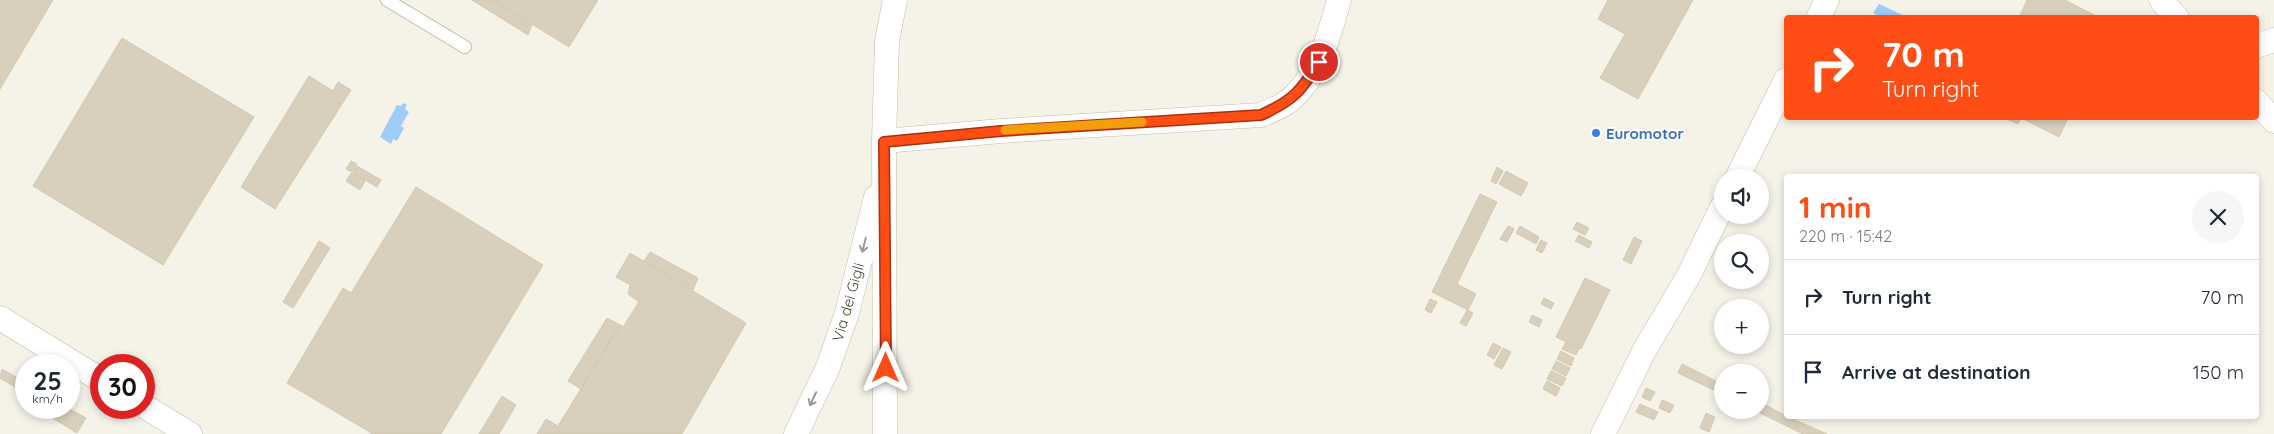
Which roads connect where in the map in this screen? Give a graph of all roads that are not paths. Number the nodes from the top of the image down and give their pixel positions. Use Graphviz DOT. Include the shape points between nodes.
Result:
graph roads {
  1 [pos="387,0"];
  2 [pos="895,0"];
  3 [pos="1339,0"];
  4 [pos="1827,0"];
  5 [pos="2161,0"];
  6 [pos="1820,15"];
  7 [pos="2174,15"];
  8 [pos="2274,40"];
  9 [pos="2259,45"];
  10 [pos="465,47"];
  11 [pos="1784,84"];
  12 [pos="2259,104"];
  13 [pos="2274,121"];
  14 [pos="884,153"];
  15 [pos="1742,169"];
  16 [pos="1714,223"];
  17 [pos="0,318"];
  18 [pos="90,373"];
  19 [pos="155,413"];
  20 [pos="190,434"];
  21 [pos="796,434"];
  22 [pos="885,434"];
  23 [pos="1603,434"];
  1 -- 10 [label="lane"];
  2 -- 14 [label="street" via="887,41"];
  3 -- 14 [label="street" via="1319,62 1302,89 1285,104 1261,115 1001,131"];
  4 -- 6 [label="street"];
  5 -- 7 [label="street"];
  8 -- 9 [label="street"];
  11 -- 15 [label="street"];
  12 -- 13 [label="street"];
  14 -- 21 [label="street, Via dei Gigli, one-way" via="848,313 828,367"];
  14 -- 22 [label="street"];
  16 -- 23 [label="street"];
  17 -- 18 [label="street"];
  19 -- 20 [label="street"];
}
